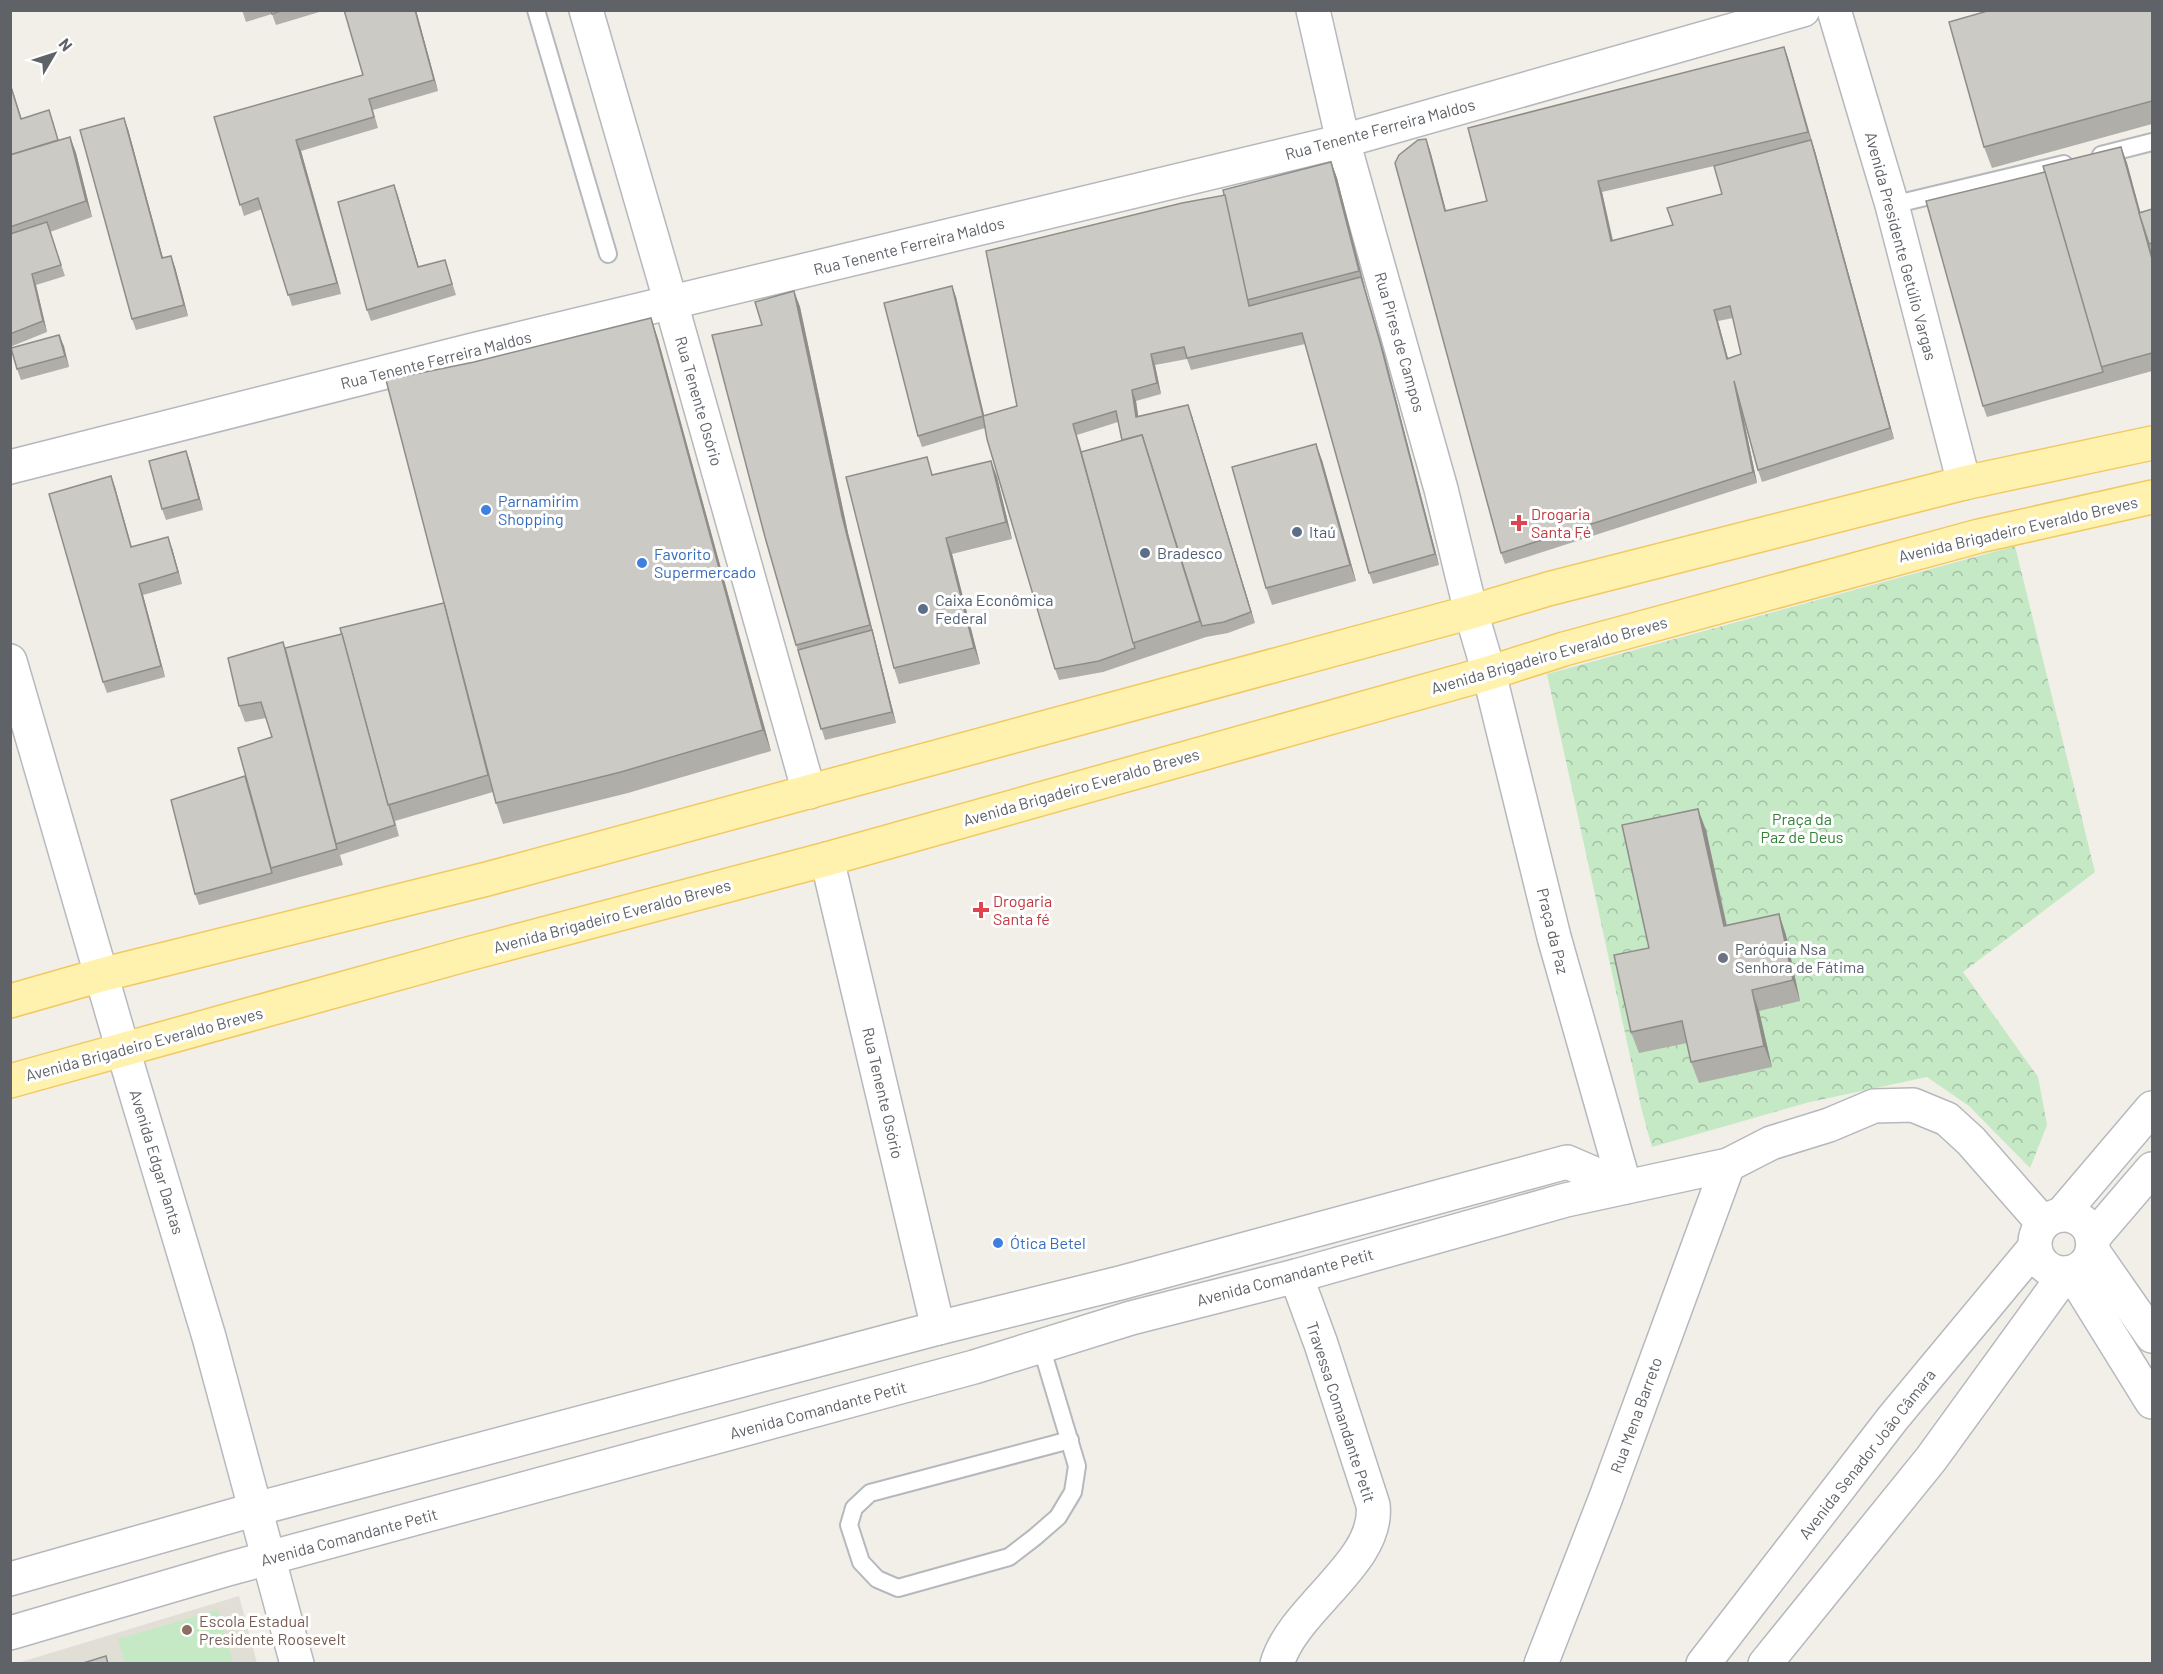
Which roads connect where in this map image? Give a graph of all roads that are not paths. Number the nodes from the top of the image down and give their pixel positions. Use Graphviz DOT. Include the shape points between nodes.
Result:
graph roads {
  1 [pos="536,10"];
  2 [pos="586,10"];
  3 [pos="1313,10"];
  4 [pos="1803,10"];
  5 [pos="1833,10"];
  6 [pos="1343,141"];
  7 [pos="2152,142"];
  8 [pos="1892,206"];
  9 [pos="608,254"];
  10 [pos="671,303"];
  11 [pos="2152,443"];
  12 [pos="10,467"];
  13 [pos="1964,483"];
  14 [pos="2152,497"];
  15 [pos="1471,612"];
  16 [pos="10,661"];
  17 [pos="1489,673"];
  18 [pos="809,792"];
  19 [pos="827,858"];
  20 [pos="101,975"];
  21 [pos="10,1001"];
  22 [pos="123,1050"];
  23 [pos="10,1081"];
  24 [pos="2152,1108"];
  25 [pos="1728,1165"];
  26 [pos="2152,1169"];
  27 [pos="1625,1187"];
  28 [pos="2046,1228"];
  29 [pos="2080,1259"];
  30 [pos="1296,1276"];
  31 [pos="1120,1283"];
  32 [pos="1131,1318"];
  33 [pos="938,1328"];
  34 [pos="2152,1336"];
  35 [pos="1041,1346"];
  36 [pos="2152,1402"];
  37 [pos="1070,1440"];
  38 [pos="256,1509"];
  39 [pos="270,1558"];
  40 [pos="10,1579"];
  41 [pos="10,1633"];
  42 [pos="297,1664"];
  43 [pos="1277,1664"];
  44 [pos="1541,1664"];
  45 [pos="1703,1664"];
  46 [pos="1765,1664"];
  1 -- 9 [label="lane"];
  2 -- 10 [label="street, Rua Tenente Osório"];
  3 -- 6 [label="street, Rua Pires de Campos"];
  4 -- 6 [label="street, Rua Tenente Ferreira Maldos"];
  5 -- 8 [label="street, Avenida Presidente Getúlio Vargas"];
  6 -- 10 [label="street, Rua Tenente Ferreira Maldos"];
  6 -- 15 [label="street, Rua Pires de Campos" via="1441,489"];
  7 -- 8 [label="lane"];
  8 -- 13 [label="street, Avenida Presidente Getúlio Vargas"];
  10 -- 12 [label="street, Rua Tenente Ferreira Maldos"];
  10 -- 18 [label="street, Rua Tenente Osório"];
  11 -- 13 [label="main road"];
  13 -- 15 [label="main road"];
  14 -- 17 [label="main road, Avenida Brigadeiro Everaldo Breves" via="1979,536"];
  15 -- 17 [label="street, Rua Pires de Campos"];
  15 -- 18 [label="main road"];
  16 -- 20 [label="street, Avenida Edgar Dantas"];
  17 -- 19 [label="main road, Avenida Brigadeiro Everaldo Breves"];
  17 -- 27 [label="street, Praça da Paz" via="1554,937"];
  18 -- 20 [label="main road" via="487,879"];
  19 -- 22 [label="main road, Avenida Brigadeiro Everaldo Breves"];
  19 -- 33 [label="street, Rua Tenente Osório"];
  20 -- 21 [label="main road"];
  20 -- 22 [label="street, Avenida Edgar Dantas"];
  22 -- 23 [label="main road, Avenida Brigadeiro Everaldo Breves"];
  22 -- 38 [label="street, Avenida Edgar Dantas" via="210,1337"];
  24 -- 28 [label="street, Avenida Senador João Câmara"];
  25 -- 27 [label="street, Avenida Comandante Petit"];
  25 -- 28 [label="street, Avenida Comandante Petit" via="1771,1143 1874,1106 1913,1105 1955,1126"];
  25 -- 44 [label="street, Rua Mena Barreto"];
  26 -- 29 [label="street"];
  27 -- 30 [label="street, Avenida Comandante Petit"];
  27 -- 31 [label="street" via="1567,1162"];
  28 -- 29 [label="street" via="2072,1217 2081,1222 2088,1230"];
  28 -- 29 [label="street" via="2042,1263 2057,1273"];
  28 -- 45 [label="street, Avenida Senador João Câmara"];
  29 -- 34 [label="street"];
  29 -- 36 [label="street"];
  29 -- 46 [label="street" via="1931,1459"];
  30 -- 32 [label="street, Avenida Comandante Petit"];
  30 -- 43 [label="street, Travessa Comandante Petit" via="1373,1505 1374,1518 1358,1553 1289,1637"];
  31 -- 32 [label="street"];
  31 -- 33 [label="street"];
  32 -- 35 [label="street, Avenida Comandante Petit"];
  33 -- 38 [label="street"];
  35 -- 37 [label="lane"];
  35 -- 39 [label="street, Avenida Comandante Petit"];
  37 -- 37 [label="lane" via="1077,1466 1073,1492 1058,1516 1009,1557 898,1588 877,1579 861,1562 849,1525 854,1508 870,1493"];
  38 -- 39 [label="street, Avenida Edgar Dantas"];
  38 -- 40 [label="street"];
  39 -- 41 [label="street, Avenida Comandante Petit"];
  39 -- 42 [label="street, Avenida Edgar Dantas"];
}
